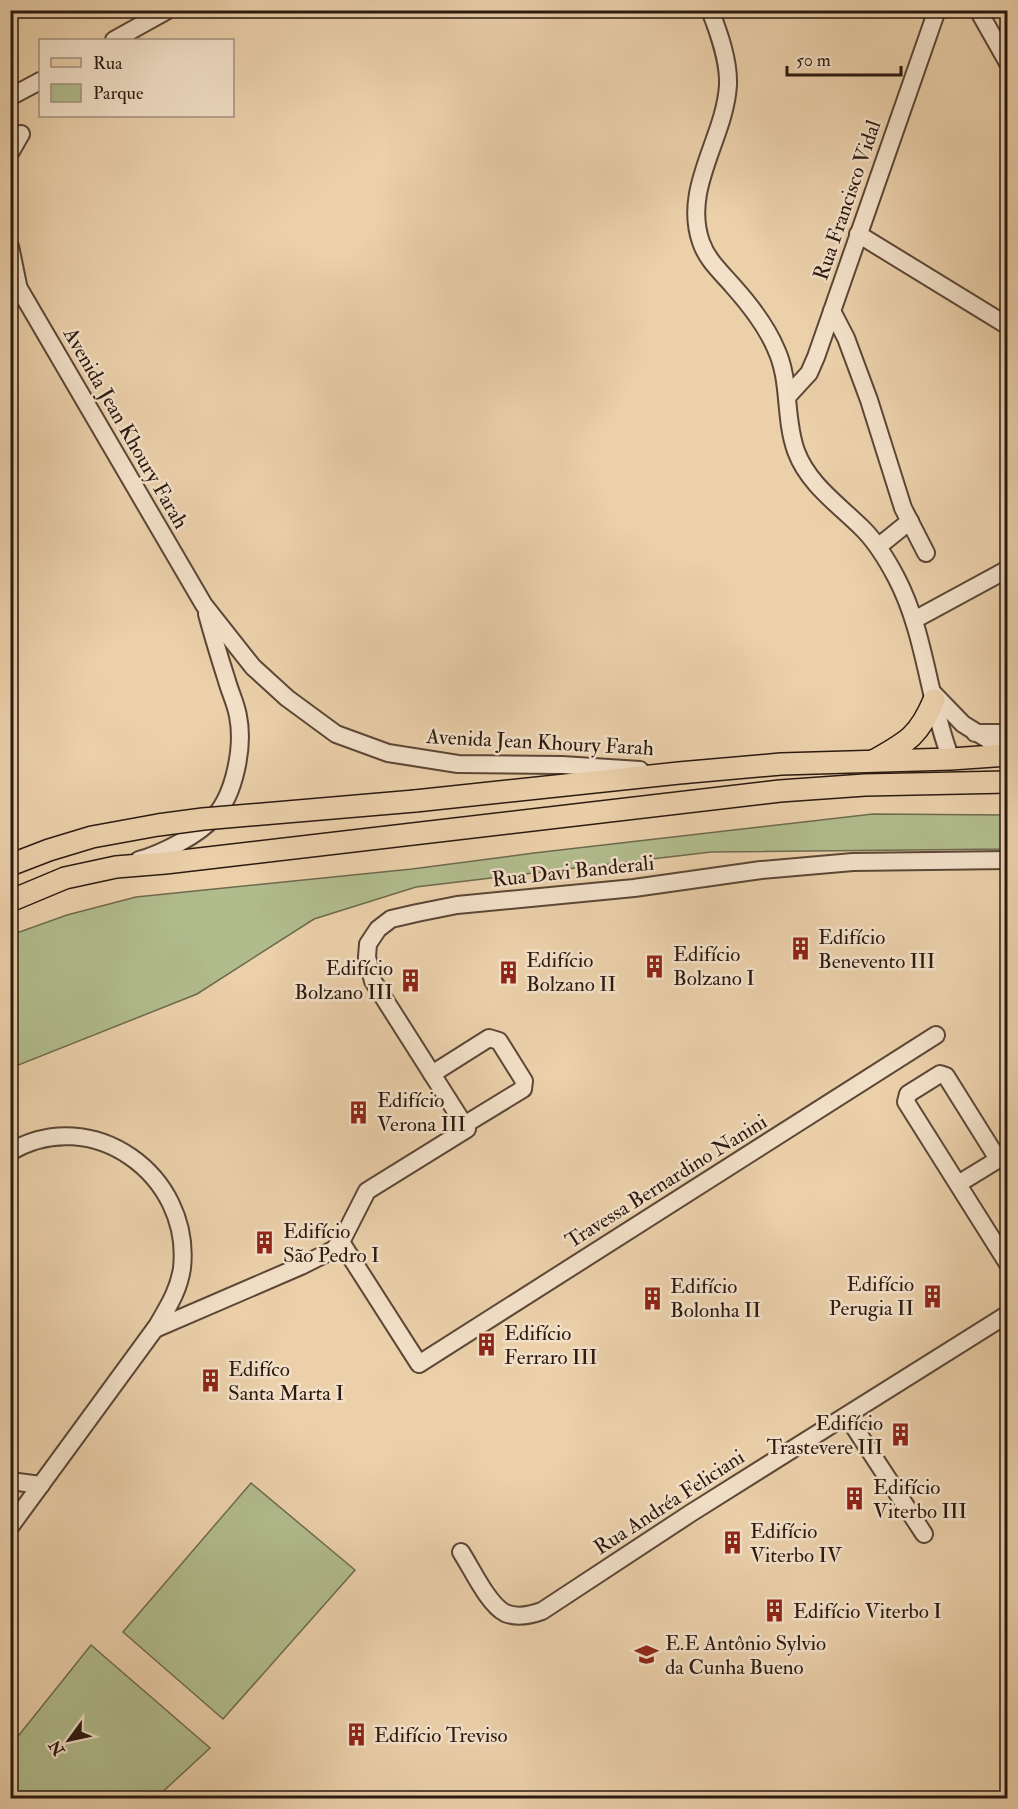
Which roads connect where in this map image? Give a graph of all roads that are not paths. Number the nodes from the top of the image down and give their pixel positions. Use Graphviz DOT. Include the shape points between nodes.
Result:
graph roads {
  1 [pos="168,10"];
  2 [pos="710,10"];
  3 [pos="937,10"];
  4 [pos="978,10"];
  5 [pos="116,39"];
  6 [pos="1008,63"];
  7 [pos="39,82"];
  8 [pos="10,97"];
  9 [pos="10,140"];
  10 [pos="10,153"];
  11 [pos="858,234"];
  12 [pos="10,246"];
  13 [pos="14,280"];
  14 [pos="832,311"];
  15 [pos="1008,326"];
  16 [pos="787,397"];
  17 [pos="910,521"];
  18 [pos="879,546"];
  19 [pos="926,553"];
  20 [pos="1008,569"];
  21 [pos="204,605"];
  22 [pos="914,620"];
  23 [pos="933,696"];
  24 [pos="975,733"];
  25 [pos="1008,733"];
  26 [pos="1008,753"];
  27 [pos="951,759"];
  28 [pos="873,761"];
  29 [pos="679,773"];
  30 [pos="1008,782"];
  31 [pos="984,783"];
  32 [pos="1008,860"];
  33 [pos="10,865"];
  34 [pos="116,867"];
  35 [pos="10,901"];
  36 [pos="936,1035"];
  37 [pos="432,1074"];
  38 [pos="466,1127"];
  39 [pos="10,1152"];
  40 [pos="958,1184"];
  41 [pos="341,1242"];
  42 [pos="1008,1264"];
  43 [pos="1008,1314"];
  44 [pos="155,1329"];
  45 [pos="848,1416"];
  46 [pos="10,1481"];
  47 [pos="41,1485"];
  48 [pos="10,1527"];
  49 [pos="924,1534"];
  50 [pos="461,1552"];
  1 -- 5 [label="street"];
  2 -- 16 [label="street" via="725,58 728,83 725,109 695,205 695,223 711,262 764,324 785,373"];
  3 -- 11 [label="street, Rua Francisco Vidal"];
  4 -- 6 [label="street"];
  7 -- 8 [label="street"];
  9 -- 10 [label="street" via="21,134"];
  11 -- 14 [label="street, Rua Francisco Vidal"];
  11 -- 15 [label="street"];
  12 -- 13 [label="street, Avenida Jean Khoury Farah"];
  13 -- 21 [label="street, Avenida Jean Khoury Farah"];
  14 -- 16 [label="street, Rua Francisco Vidal" via="809,373"];
  14 -- 17 [label="street" via="857,365"];
  16 -- 18 [label="street" via="796,450 804,468"];
  17 -- 18 [label="street"];
  17 -- 19 [label="street"];
  18 -- 22 [label="street"];
  20 -- 22 [label="street"];
  21 -- 29 [label="street, Avenida Jean Khoury Farah" via="253,667 287,698 336,734 388,753 458,764 562,765"];
  21 -- 34 [label="street, Avenida Jean Khoury Farah" via="238,716 238,764 229,792 215,817 198,830 154,856"];
  22 -- 23 [label="street"];
  23 -- 24 [label="street"];
  23 -- 27 [label="street"];
  23 -- 28 [label="main road" via="914,735"];
  24 -- 25 [label="street"];
  24 -- 26 [label="street"];
  26 -- 27 [label="main road"];
  27 -- 28 [label="main road"];
  27 -- 31 [label="main road"];
  28 -- 29 [label="main road"];
  29 -- 33 [label="main road, bridge" via="158,825 92,837"];
  30 -- 31 [label="main road"];
  31 -- 34 [label="main road" via="780,791"];
  32 -- 37 [label="street, Rua Davi Banderali" via="853,862 761,870 457,906 391,919 368,944 373,981"];
  34 -- 35 [label="main road" via="65,878"];
  36 -- 41 [label="street, Travessa Bernardino Nanini" via="419,1364"];
  37 -- 38 [label="street, Rua Davi Banderali"];
  37 -- 38 [label="street" via="489,1038 499,1041 524,1081 522,1089"];
  38 -- 41 [label="street" via="367,1191"];
  39 -- 44 [label="street" via="52,1136 76,1136 99,1141 141,1163 160,1184 177,1214 182,1269 175,1297"];
  40 -- 40 [label="street" via="994,1162 996,1156 946,1076 940,1074 908,1094 906,1102"];
  40 -- 42 [label="street"];
  41 -- 44 [label="street" via="301,1266"];
  43 -- 45 [label="street, Rua Andréa Feliciani"];
  44 -- 47 [label="street"];
  45 -- 49 [label="street"];
  45 -- 50 [label="street, Rua Andréa Feliciani" via="531,1615 505,1613"];
  46 -- 47 [label="street"];
  47 -- 48 [label="street"];
}
